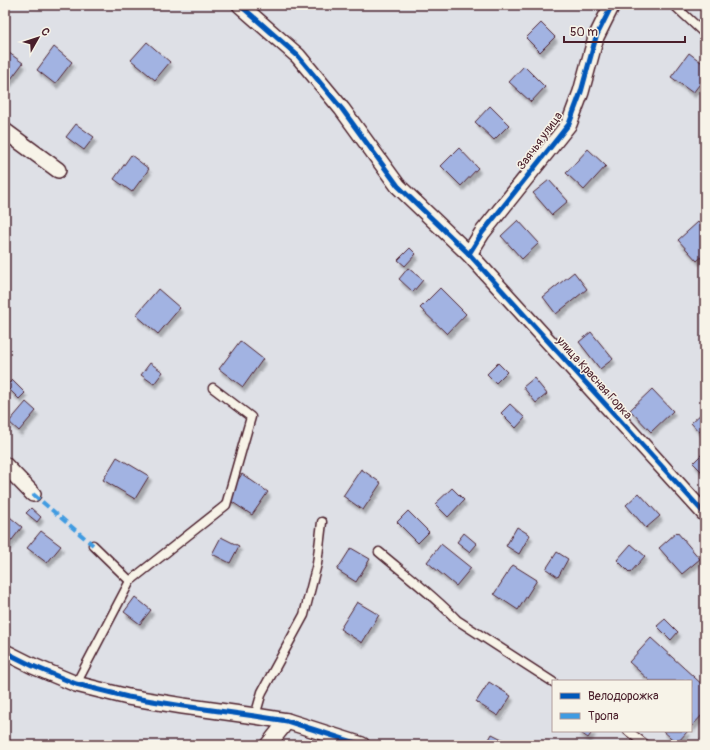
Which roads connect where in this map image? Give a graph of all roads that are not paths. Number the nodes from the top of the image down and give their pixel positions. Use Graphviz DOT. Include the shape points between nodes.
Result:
graph roads {
  1 [pos="240,5"];
  2 [pos="612,5"];
  3 [pos="674,5"];
  4 [pos="705,34"];
  5 [pos="5,131"];
  6 [pos="58,170"];
  7 [pos="469,254"];
  8 [pos="213,388"];
  9 [pos="5,465"];
  10 [pos="33,494"];
  11 [pos="705,514"];
  12 [pos="322,522"];
  13 [pos="93,545"];
  14 [pos="379,552"];
  15 [pos="130,581"];
  16 [pos="5,652"];
  17 [pos="552,681"];
  18 [pos="76,684"];
  19 [pos="255,716"];
  20 [pos="286,721"];
  21 [pos="629,732"];
  22 [pos="268,745"];
  23 [pos="362,745"];
  24 [pos="646,745"];
  1 -- 7 [label="street, улица Красная Горка" via="298,56 342,109 398,186"];
  2 -- 7 [label="street, Заячья улица" via="596,37 581,92 568,124 482,233"];
  3 -- 4 [label="lane"];
  5 -- 6 [label="street"];
  7 -- 11 [label="street, улица Красная Горка"];
  8 -- 15 [label="lane" via="250,417 226,505"];
  9 -- 10 [label="street"];
  12 -- 19 [label="lane" via="318,564 304,615 262,692"];
  13 -- 15 [label="lane"];
  14 -- 17 [label="lane" via="457,620"];
  15 -- 18 [label="lane"];
  16 -- 18 [label="street"];
  18 -- 19 [label="street" via="128,697"];
  19 -- 20 [label="street"];
  20 -- 22 [label="street"];
  20 -- 23 [label="street"];
  21 -- 24 [label="lane"];
}
